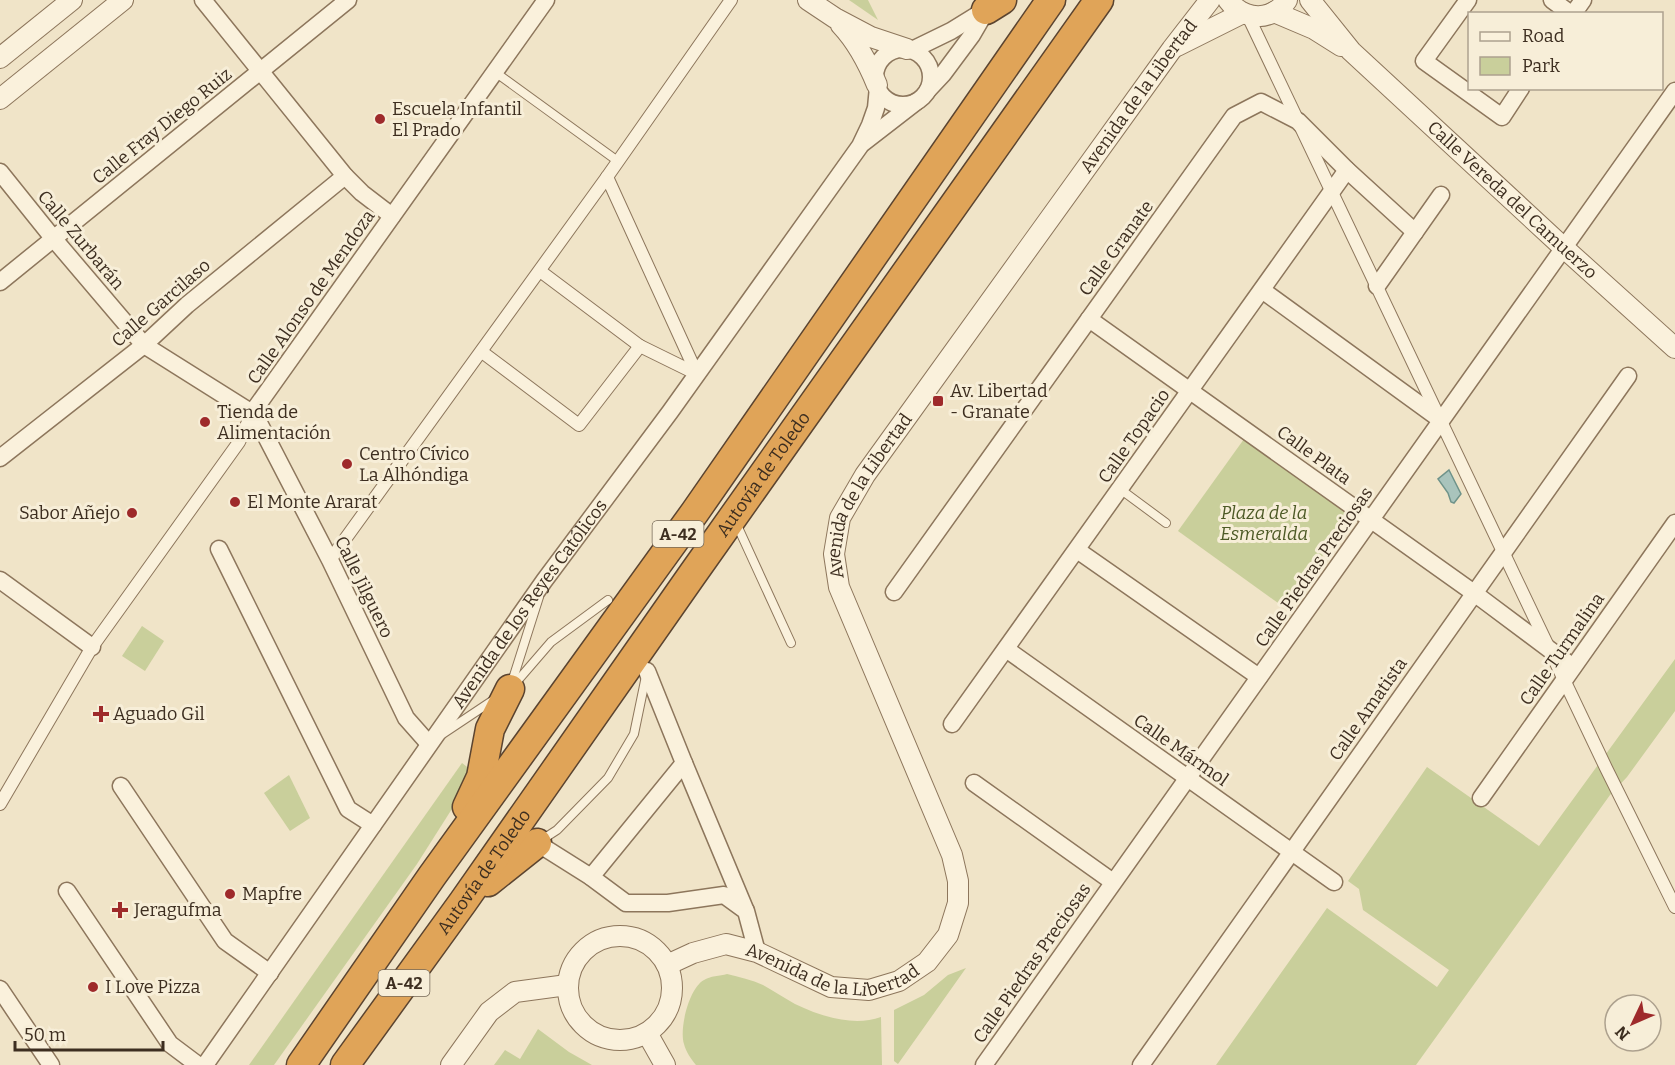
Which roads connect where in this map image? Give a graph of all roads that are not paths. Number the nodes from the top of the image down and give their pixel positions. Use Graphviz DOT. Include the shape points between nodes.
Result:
graph roads {
  1 [pos="72,0"];
  2 [pos="123,0"];
  3 [pos="203,0"];
  4 [pos="348,0"];
  5 [pos="546,0"];
  6 [pos="730,0"];
  7 [pos="808,0"];
  8 [pos="1051,0"];
  9 [pos="1099,0"];
  10 [pos="1210,0"];
  11 [pos="1310,0"];
  12 [pos="1468,0"];
  13 [pos="1552,0"];
  14 [pos="1583,0"];
  15 [pos="993,3"];
  16 [pos="1280,6"];
  17 [pos="1240,10"];
  18 [pos="1569,12"];
  19 [pos="1574,12"];
  20 [pos="835,18"];
  21 [pos="1172,49"];
  22 [pos="909,50"];
  23 [pos="1351,51"];
  24 [pos="0,58"];
  25 [pos="261,72"];
  26 [pos="495,72"];
  27 [pos="878,86"];
  28 [pos="1520,90"];
  29 [pos="1675,91"];
  30 [pos="924,94"];
  31 [pos="0,99"];
  32 [pos="1298,121"];
  33 [pos="860,146"];
  34 [pos="619,162"];
  35 [pos="1347,170"];
  36 [pos="0,172"];
  37 [pos="345,176"];
  38 [pos="607,177"];
  39 [pos="1332,192"];
  40 [pos="1441,195"];
  41 [pos="392,216"];
  42 [pos="1415,231"];
  43 [pos="53,238"];
  44 [pos="1564,248"];
  45 [pos="540,271"];
  46 [pos="0,282"];
  47 [pos="1377,286"];
  48 [pos="1262,290"];
  49 [pos="1089,319"];
  50 [pos="144,345"];
  51 [pos="640,346"];
  52 [pos="1675,348"];
  53 [pos="482,352"];
  54 [pos="697,374"];
  55 [pos="1628,376"];
  56 [pos="1190,390"];
  57 [pos="252,413"];
  58 [pos="1441,420"];
  59 [pos="0,458"];
  60 [pos="1120,489"];
  61 [pos="695,512"];
  62 [pos="733,516"];
  63 [pos="1371,520"];
  64 [pos="1166,523"];
  65 [pos="1675,523"];
  66 [pos="219,549"];
  67 [pos="1077,550"];
  68 [pos="1504,553"];
  69 [pos="330,560"];
  70 [pos="692,574"];
  71 [pos="0,580"];
  72 [pos="544,581"];
  73 [pos="894,592"];
  74 [pos="1474,593"];
  75 [pos="608,600"];
  76 [pos="791,643"];
  77 [pos="92,647"];
  78 [pos="1006,650"];
  79 [pos="1550,651"];
  80 [pos="647,671"];
  81 [pos="1569,674"];
  82 [pos="1259,677"];
  83 [pos="510,689"];
  84 [pos="952,724"];
  85 [pos="429,744"];
  86 [pos="684,764"];
  87 [pos="1187,778"];
  88 [pos="974,783"];
  89 [pos="121,786"];
  90 [pos="1481,798"];
  91 [pos="0,804"];
  92 [pos="373,825"];
  93 [pos="537,843"];
  94 [pos="1292,851"];
  95 [pos="432,876"];
  96 [pos="591,877"];
  97 [pos="1113,882"];
  98 [pos="1334,882"];
  99 [pos="67,891"];
  100 [pos="463,902"];
  101 [pos="1675,907"];
  102 [pos="746,911"];
  103 [pos="757,952"];
  104 [pos="667,965"];
  105 [pos="270,973"];
  106 [pos="567,985"];
  107 [pos="0,989"];
  108 [pos="647,1033"];
  109 [pos="51,1065"];
  110 [pos="198,1065"];
  111 [pos="205,1065"];
  112 [pos="301,1065"];
  113 [pos="345,1065"];
  114 [pos="451,1065"];
  115 [pos="665,1065"];
  116 [pos="984,1065"];
  117 [pos="1141,1065"];
  1 -- 24 [label="street"];
  2 -- 31 [label="street"];
  3 -- 25 [label="street"];
  4 -- 25 [label="street, Calle Fray Diego Ruiz"];
  5 -- 26 [label="street, Calle Alonso de Mendoza"];
  6 -- 34 [label="street"];
  7 -- 20 [label="street"];
  8 -- 61 [label="highway, Autovía de Toledo / A-42"];
  9 -- 62 [label="highway, Autovía de Toledo / A-42"];
  10 -- 21 [label="street, Avenida de la Libertad"];
  11 -- 23 [label="street, Calle Vereda del Camuerzo"];
  12 -- 28 [label="street" via="1424,61 1502,117"];
  13 -- 18 [label="street"];
  14 -- 19 [label="street"];
  15 -- 22 [label="street, Avenida de los Reyes Católicos" via="951,31"];
  15 -- 30 [label="street, Avenida de los Reyes Católicos" via="944,74"];
  16 -- 17 [label="street" via="1266,15"];
  16 -- 23 [label="street, Calle Vereda del Camuerzo"];
  17 -- 21 [label="street"];
  17 -- 32 [label="street"];
  20 -- 22 [label="street" via="871,37"];
  20 -- 27 [label="street" via="851,36"];
  21 -- 103 [label="street, Avenida de la Libertad" via="866,475 840,518 834,554 839,587 952,855 958,903 948,935 927,962 899,981 868,990 831,987"];
  22 -- 27 [label="street" via="897,50 883,58 876,71"];
  22 -- 30 [label="street" via="924,58 930,70 931,80"];
  23 -- 44 [label="street, Calle Vereda del Camuerzo"];
  25 -- 37 [label="street"];
  25 -- 43 [label="street, Calle Fray Diego Ruiz"];
  26 -- 34 [label="lane"];
  26 -- 41 [label="street, Calle Alonso de Mendoza"];
  27 -- 30 [label="street" via="892,102 909,104"];
  27 -- 33 [label="street, Avenida de los Reyes Católicos" via="876,108"];
  29 -- 44 [label="street, Calle Piedras Preciosas"];
  30 -- 33 [label="street, Avenida de los Reyes Católicos"];
  32 -- 35 [label="street, Calle Granate"];
  32 -- 39 [label="street"];
  32 -- 49 [label="street, Calle Granate" via="1261,102 1234,116"];
  33 -- 54 [label="street, Avenida de los Reyes Católicos"];
  34 -- 38 [label="street"];
  35 -- 39 [label="street, Calle Topacio"];
  35 -- 42 [label="street, Calle Granate"];
  36 -- 43 [label="street, Calle Zurbarán"];
  37 -- 41 [label="street"];
  37 -- 50 [label="street, Calle Garcilaso"];
  38 -- 45 [label="street"];
  38 -- 54 [label="street"];
  39 -- 47 [label="street"];
  39 -- 48 [label="street, Calle Topacio"];
  40 -- 42 [label="street"];
  41 -- 57 [label="street, Calle Alonso de Mendoza"];
  42 -- 47 [label="street"];
  43 -- 46 [label="street, Calle Fray Diego Ruiz"];
  43 -- 50 [label="street, Calle Zurbarán"];
  44 -- 52 [label="street, Calle Vereda del Camuerzo"];
  44 -- 58 [label="street, Calle Piedras Preciosas"];
  45 -- 51 [label="street"];
  45 -- 53 [label="street"];
  47 -- 58 [label="street"];
  48 -- 56 [label="street, Calle Topacio"];
  48 -- 58 [label="street"];
  49 -- 56 [label="street, Calle Plata"];
  49 -- 73 [label="street, Calle Granate"];
  50 -- 57 [label="street, Calle Zurbarán"];
  50 -- 59 [label="street, Calle Garcilaso"];
  51 -- 53 [label="street" via="579,425"];
  51 -- 54 [label="street"];
  53 -- 69 [label="street"];
  54 -- 72 [label="street, Avenida de los Reyes Católicos"];
  55 -- 68 [label="street, Calle Amatista"];
  56 -- 60 [label="street, Calle Topacio"];
  56 -- 63 [label="street, Calle Plata"];
  57 -- 69 [label="street, Calle Jilguero"];
  57 -- 77 [label="street, Calle Alonso de Mendoza" via="239,442"];
  58 -- 63 [label="street, Calle Piedras Preciosas"];
  58 -- 68 [label="street"];
  60 -- 64 [label="lane"];
  60 -- 67 [label="street, Calle Topacio"];
  61 -- 75 [label="highway" via="654,545"];
  61 -- 95 [label="highway, Autovía de Toledo / A-42"];
  62 -- 70 [label="highway, Autovía de Toledo / A-42"];
  62 -- 76 [label="lane"];
  63 -- 74 [label="street, Calle Plata"];
  63 -- 82 [label="street, Calle Piedras Preciosas"];
  65 -- 81 [label="street, Calle Turmalina"];
  66 -- 92 [label="street" via="348,809"];
  67 -- 78 [label="street, Calle Topacio"];
  67 -- 82 [label="street"];
  68 -- 74 [label="street, Calle Amatista"];
  68 -- 79 [label="street"];
  69 -- 85 [label="street, Calle Jilguero" via="406,718"];
  70 -- 80 [label="highway"];
  70 -- 100 [label="highway, Autovía de Toledo / A-42"];
  71 -- 77 [label="street"];
  72 -- 83 [label="lane"];
  72 -- 85 [label="street, Avenida de los Reyes Católicos"];
  74 -- 79 [label="street, Calle Plata"];
  74 -- 94 [label="street, Calle Amatista"];
  75 -- 83 [label="lane" via="551,642"];
  77 -- 91 [label="street, Calle Alonso de Mendoza"];
  78 -- 84 [label="street, Calle Topacio"];
  78 -- 87 [label="street, Calle Mármol"];
  79 -- 81 [label="street, Calle Plata"];
  80 -- 86 [label="street"];
  80 -- 93 [label="lane" via="634,735 608,778 557,830"];
  81 -- 90 [label="street, Calle Turmalina"];
  81 -- 101 [label="street"];
  82 -- 87 [label="street, Calle Piedras Preciosas"];
  83 -- 85 [label="lane"];
  83 -- 95 [label="highway" via="490,729 482,777"];
  85 -- 92 [label="street, Avenida de los Reyes Católicos"];
  86 -- 96 [label="street"];
  86 -- 102 [label="street"];
  87 -- 94 [label="street, Calle Mármol"];
  87 -- 97 [label="street, Calle Piedras Preciosas"];
  88 -- 97 [label="street"];
  89 -- 105 [label="street" via="225,941"];
  92 -- 105 [label="street, Avenida de los Reyes Católicos"];
  93 -- 96 [label="street"];
  93 -- 100 [label="highway"];
  94 -- 98 [label="street, Calle Mármol"];
  94 -- 117 [label="street, Calle Amatista"];
  95 -- 112 [label="highway, Autovía de Toledo / A-42"];
  96 -- 102 [label="street" via="626,903 668,903 724,895"];
  97 -- 116 [label="street, Calle Piedras Preciosas"];
  99 -- 110 [label="street" via="170,1044"];
  100 -- 113 [label="highway, Autovía de Toledo / A-42"];
  102 -- 103 [label="street"];
  103 -- 104 [label="street, Avenida de la Libertad" via="726,944"];
  104 -- 106 [label="street" via="645,942 615,935 585,949 572,965"];
  104 -- 108 [label="street" via="672,987 668,1010"];
  105 -- 111 [label="street, Avenida de los Reyes Católicos"];
  106 -- 108 [label="street" via="571,1007 580,1023 593,1034 624,1041"];
  106 -- 114 [label="street" via="515,992 489,1012"];
  107 -- 109 [label="street"];
  108 -- 115 [label="street"];
}
